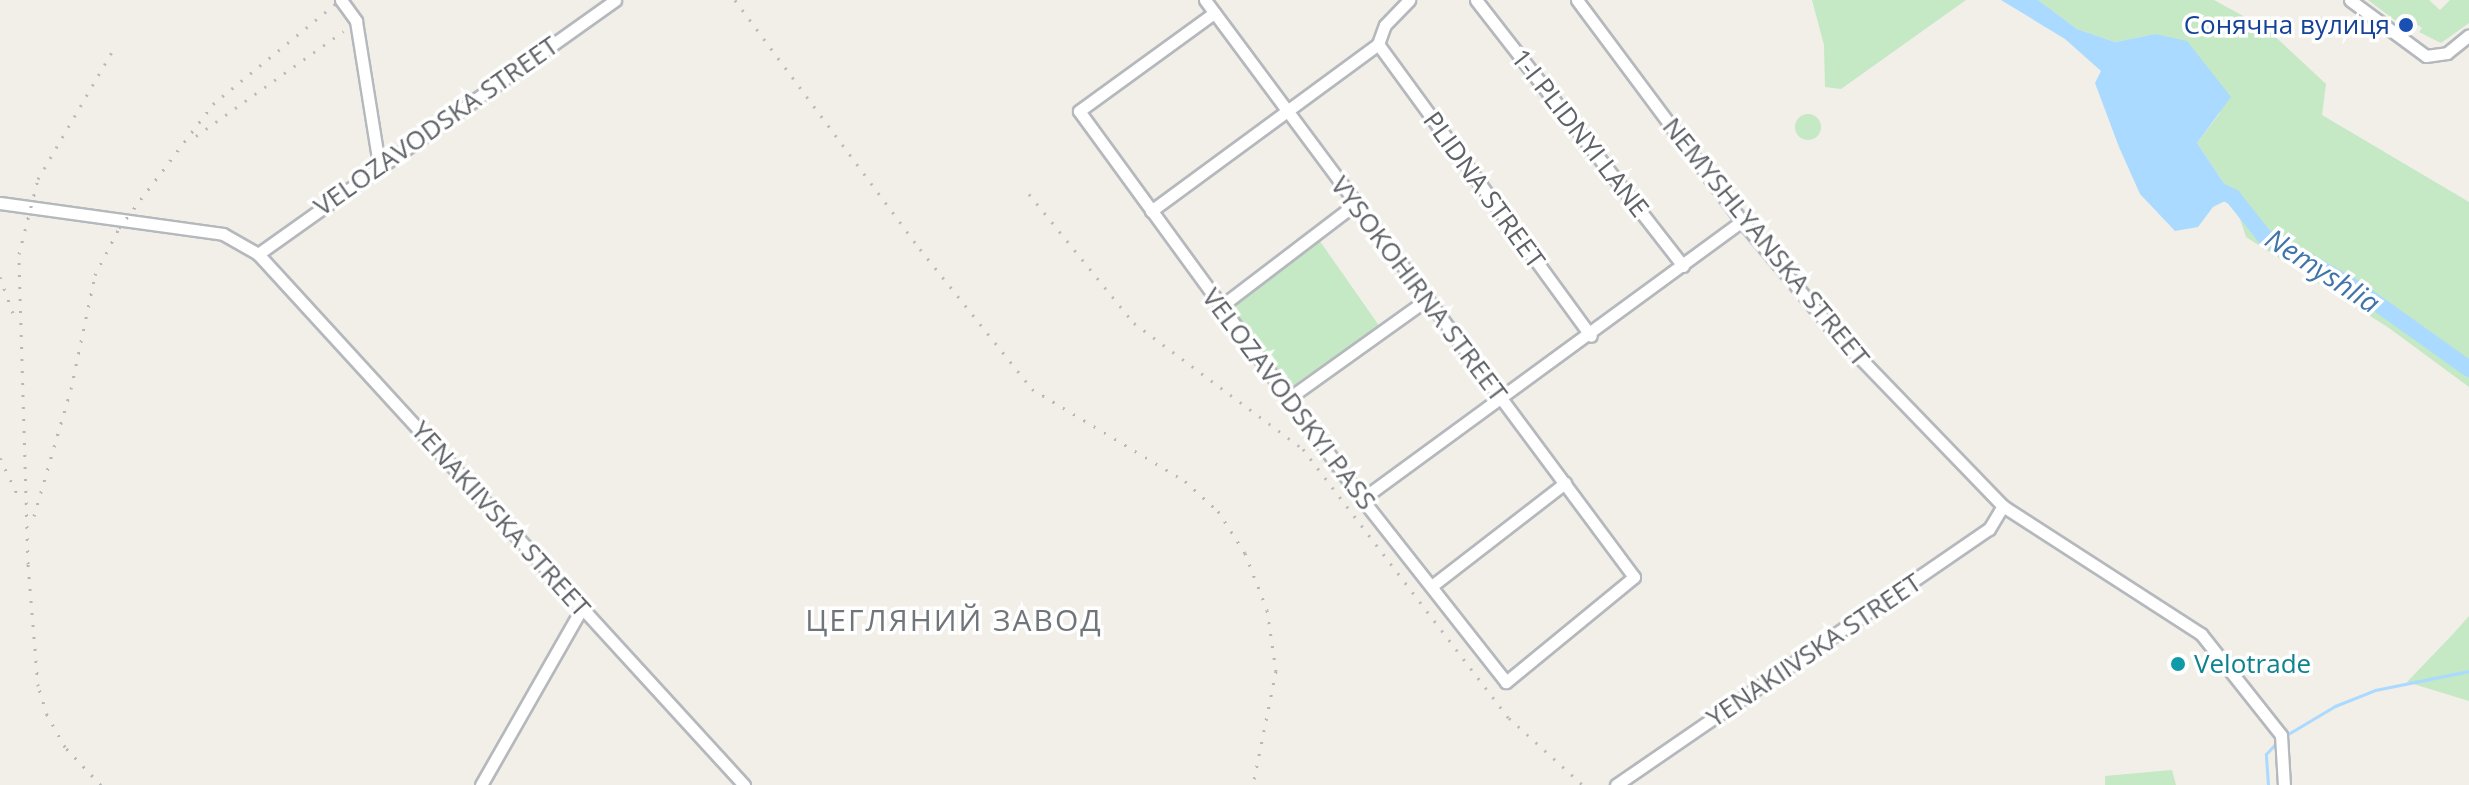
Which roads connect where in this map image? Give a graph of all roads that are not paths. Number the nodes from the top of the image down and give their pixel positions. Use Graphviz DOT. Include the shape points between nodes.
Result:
graph roads {
  1 [pos="341,0"];
  2 [pos="615,0"];
  3 [pos="1205,0"];
  4 [pos="1409,0"];
  5 [pos="1476,0"];
  6 [pos="1577,0"];
  7 [pos="2350,0"];
  8 [pos="1214,13"];
  9 [pos="2469,35"];
  10 [pos="1378,44"];
  11 [pos="1285,111"];
  12 [pos="379,164"];
  13 [pos="0,203"];
  14 [pos="1355,204"];
  15 [pos="1151,211"];
  16 [pos="1742,221"];
  17 [pos="258,254"];
  18 [pos="1683,266"];
  19 [pos="1426,300"];
  20 [pos="1220,307"];
  21 [pos="1591,336"];
  22 [pos="1289,398"];
  23 [pos="1503,401"];
  24 [pos="1565,483"];
  25 [pos="1362,499"];
  26 [pos="2003,506"];
  27 [pos="1433,585"];
  28 [pos="582,608"];
  29 [pos="1506,682"];
  30 [pos="481,785"];
  31 [pos="744,785"];
  32 [pos="1616,785"];
  33 [pos="2284,785"];
  1 -- 12 [label="street" via="356,21"];
  2 -- 12 [label="street, VELOZAVODSKA STREET"];
  3 -- 8 [label="street, VYSOKOHIRNA STREET"];
  4 -- 10 [label="street" via="1385,25"];
  5 -- 18 [label="street, 1-I PLIDNYI LANE"];
  6 -- 16 [label="street, NEMYSHLYANSKA STREET"];
  7 -- 9 [label="street" via="2402,42 2431,57 2450,52"];
  8 -- 11 [label="street, VYSOKOHIRNA STREET"];
  8 -- 15 [label="street, VELOZAVODSKYI PASS" via="1079,111"];
  10 -- 11 [label="street"];
  10 -- 21 [label="street, PLIDNA STREET"];
  11 -- 14 [label="street, VYSOKOHIRNA STREET"];
  11 -- 15 [label="street"];
  12 -- 17 [label="street, VELOZAVODSKA STREET"];
  13 -- 17 [label="street, YENAKIIVSKA STREET" via="223,234"];
  14 -- 19 [label="street, VYSOKOHIRNA STREET"];
  14 -- 20 [label="street"];
  15 -- 20 [label="street, VELOZAVODSKYI PASS"];
  16 -- 18 [label="street"];
  16 -- 26 [label="street, NEMYSHLYANSKA STREET" via="1831,328"];
  17 -- 28 [label="street, YENAKIIVSKA STREET"];
  18 -- 21 [label="street"];
  19 -- 22 [label="street"];
  19 -- 23 [label="street, VYSOKOHIRNA STREET"];
  20 -- 22 [label="street, VELOZAVODSKYI PASS"];
  21 -- 23 [label="street"];
  22 -- 25 [label="street, VELOZAVODSKYI PASS"];
  23 -- 24 [label="street, VYSOKOHIRNA STREET"];
  23 -- 25 [label="street" via="1470,416"];
  24 -- 27 [label="street"];
  24 -- 29 [label="street, VYSOKOHIRNA STREET" via="1634,577"];
  25 -- 27 [label="street, VELOZAVODSKYI PASS"];
  26 -- 32 [label="street, YENAKIIVSKA STREET" via="1989,529"];
  26 -- 33 [label="street, NEMYSHLYANSKA STREET" via="2201,634 2282,740"];
  27 -- 29 [label="street, VELOZAVODSKYI PASS"];
  28 -- 30 [label="street"];
  28 -- 31 [label="street, YENAKIIVSKA STREET"];
}
